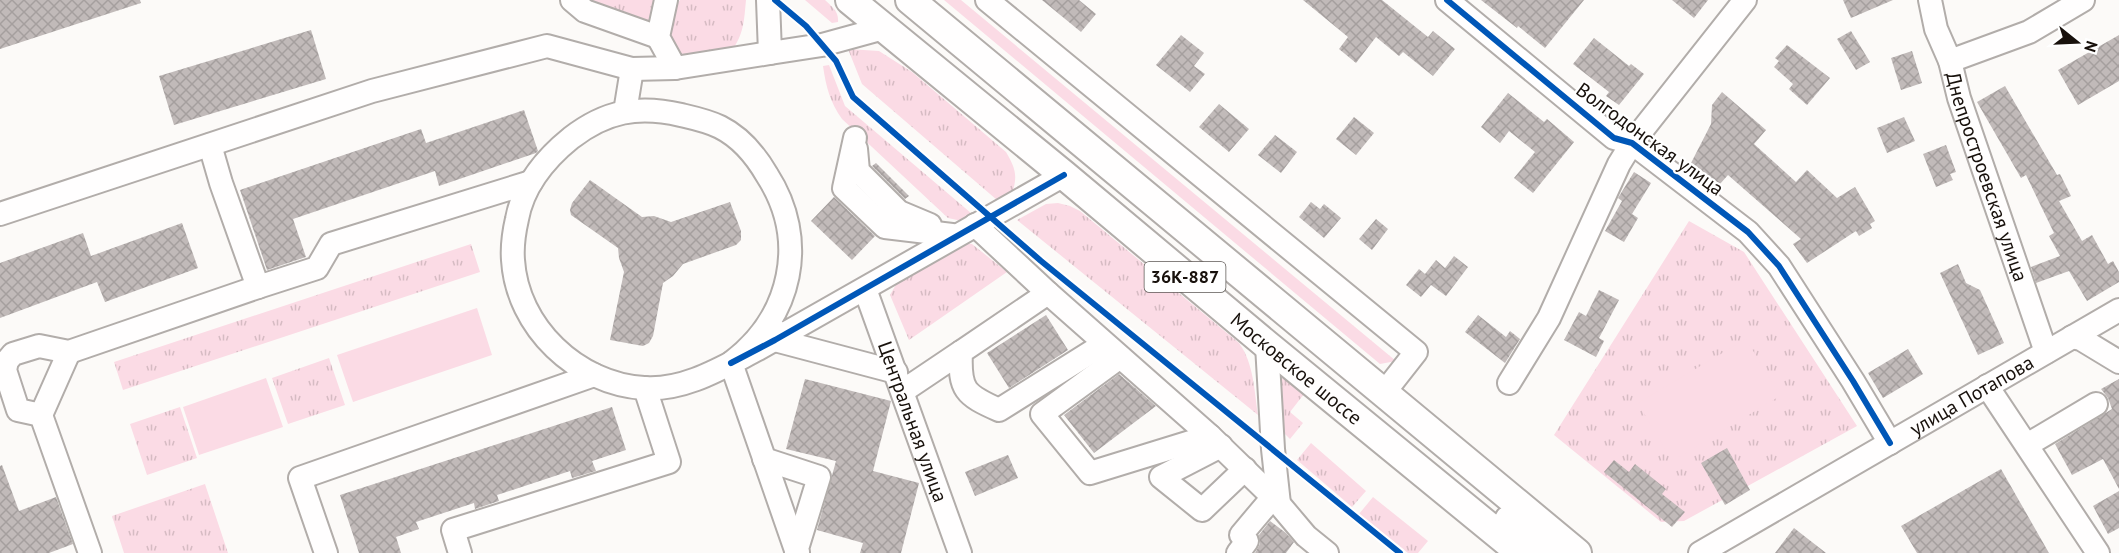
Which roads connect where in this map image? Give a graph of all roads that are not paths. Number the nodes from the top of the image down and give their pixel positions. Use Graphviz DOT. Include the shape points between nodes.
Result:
graph roads {
  1 [pos="572,0"];
  2 [pos="666,0"];
  3 [pos="768,0"];
  4 [pos="850,0"];
  5 [pos="878,0"];
  6 [pos="910,0"];
  7 [pos="987,0"];
  8 [pos="1448,0"];
  9 [pos="1745,0"];
  10 [pos="1930,0"];
  11 [pos="2083,0"];
  12 [pos="884,28"];
  13 [pos="658,37"];
  14 [pos="771,52"];
  15 [pos="1950,61"];
  16 [pos="675,68"];
  17 [pos="632,69"];
  18 [pos="625,112"];
  19 [pos="855,138"];
  20 [pos="1632,142"];
  21 [pos="210,145"];
  22 [pos="1064,174"];
  23 [pos="531,183"];
  24 [pos="0,214"];
  25 [pos="975,225"];
  26 [pos="258,287"];
  27 [pos="865,289"];
  28 [pos="784,292"];
  29 [pos="1048,293"];
  30 [pos="2119,310"];
  31 [pos="2072,337"];
  32 [pos="775,340"];
  33 [pos="1267,345"];
  34 [pos="69,351"];
  35 [pos="1112,351"];
  36 [pos="962,352"];
  37 [pos="2046,352"];
  38 [pos="2119,362"];
  39 [pos="731,363"];
  40 [pos="594,375"];
  41 [pos="899,382"];
  42 [pos="1509,383"];
  43 [pos="1987,386"];
  44 [pos="645,388"];
  45 [pos="1383,394"];
  46 [pos="2096,404"];
  47 [pos="41,415"];
  48 [pos="1216,441"];
  49 [pos="1890,443"];
  50 [pos="2027,445"];
  51 [pos="764,459"];
  52 [pos="1245,470"];
  53 [pos="1276,500"];
  54 [pos="90,553"];
  55 [pos="326,553"];
  56 [pos="460,553"];
  57 [pos="798,553"];
  58 [pos="960,553"];
  59 [pos="1238,553"];
  60 [pos="1327,553"];
  61 [pos="1521,553"];
  62 [pos="1549,553"];
  63 [pos="1577,553"];
  64 [pos="1700,553"];
  65 [pos="2098,553"];
  1 -- 13 [label="street" via="585,11"];
  2 -- 13 [label="street"];
  3 -- 14 [label="street"];
  4 -- 12 [label="main road, Московское шоссе / 36К-887"];
  5 -- 62 [label="main road, Московское шоссе / 36К-887"];
  6 -- 45 [label="main road, Московское шоссе / 36К-887"];
  7 -- 45 [label="street" via="1416,352"];
  8 -- 20 [label="street, Волгодонская улица" via="1614,138"];
  9 -- 20 [label="street"];
  10 -- 15 [label="street, Днепростроевская улица" via="1936,29"];
  11 -- 15 [label="street" via="2029,32"];
  12 -- 14 [label="street" via="822,45"];
  12 -- 22 [label="main road, Московское шоссе / 36К-887"];
  13 -- 16 [label="street"];
  14 -- 16 [label="street"];
  15 -- 37 [label="street, Днепростроевская улица" via="1959,98"];
  16 -- 17 [label="street"];
  17 -- 18 [label="street"];
  17 -- 21 [label="street" via="547,46 372,91"];
  18 -- 23 [label="street" via="610,115 582,130 543,164"];
  18 -- 28 [label="street" via="668,111 721,128 741,141 761,164 786,213 791,242"];
  19 -- 19 [label="street" via="844,188 885,227 952,235 899,212 882,196 858,171"];
  20 -- 42 [label="street" via="1549,318"];
  20 -- 49 [label="street, Волгодонская улица" via="1748,232 1779,266"];
  21 -- 24 [label="street"];
  21 -- 26 [label="street"];
  22 -- 25 [label="street"];
  22 -- 33 [label="main road, Московское шоссе / 36К-887"];
  23 -- 26 [label="street" via="332,244 317,268"];
  23 -- 40 [label="street" via="519,207 514,231 513,260 521,298 545,339 569,361"];
  25 -- 27 [label="street"];
  25 -- 29 [label="street"];
  26 -- 34 [label="street"];
  27 -- 32 [label="street"];
  27 -- 41 [label="street, Центральная улица"];
  28 -- 32 [label="street"];
  28 -- 39 [label="street" via="770,322 747,351"];
  29 -- 35 [label="street"];
  29 -- 36 [label="street"];
  30 -- 31 [label="street, улица Потапова"];
  31 -- 37 [label="street, улица Потапова"];
  31 -- 38 [label="street"];
  32 -- 39 [label="street"];
  32 -- 41 [label="street"];
  33 -- 53 [label="street"];
  33 -- 61 [label="main road, Московское шоссе / 36К-887"];
  34 -- 47 [label="street"];
  34 -- 47 [label="street" via="39,346 13,354 7,361 5,370 18,410"];
  35 -- 36 [label="street" via="999,410 966,391 960,375"];
  35 -- 48 [label="street"];
  35 -- 48 [label="street" via="1042,414 1090,472"];
  36 -- 41 [label="street"];
  37 -- 43 [label="street, улица Потапова"];
  39 -- 44 [label="street" via="689,383"];
  39 -- 51 [label="street"];
  40 -- 44 [label="street"];
  40 -- 55 [label="street" via="300,478"];
  41 -- 58 [label="street, Центральная улица"];
  43 -- 49 [label="street, улица Потапова"];
  43 -- 50 [label="street"];
  44 -- 56 [label="street" via="669,462 453,530"];
  45 -- 63 [label="main road, Московское шоссе / 36К-887"];
  46 -- 50 [label="street"];
  47 -- 54 [label="street"];
  48 -- 52 [label="street"];
  48 -- 52 [label="street" via="1161,477 1202,510"];
  49 -- 64 [label="street, улица Потапова"];
  50 -- 65 [label="street"];
  51 -- 57 [label="street"];
  51 -- 57 [label="street" via="819,477"];
  52 -- 53 [label="street"];
  53 -- 59 [label="street" via="1241,535 1247,541"];
  53 -- 60 [label="street" via="1306,536"];
}
